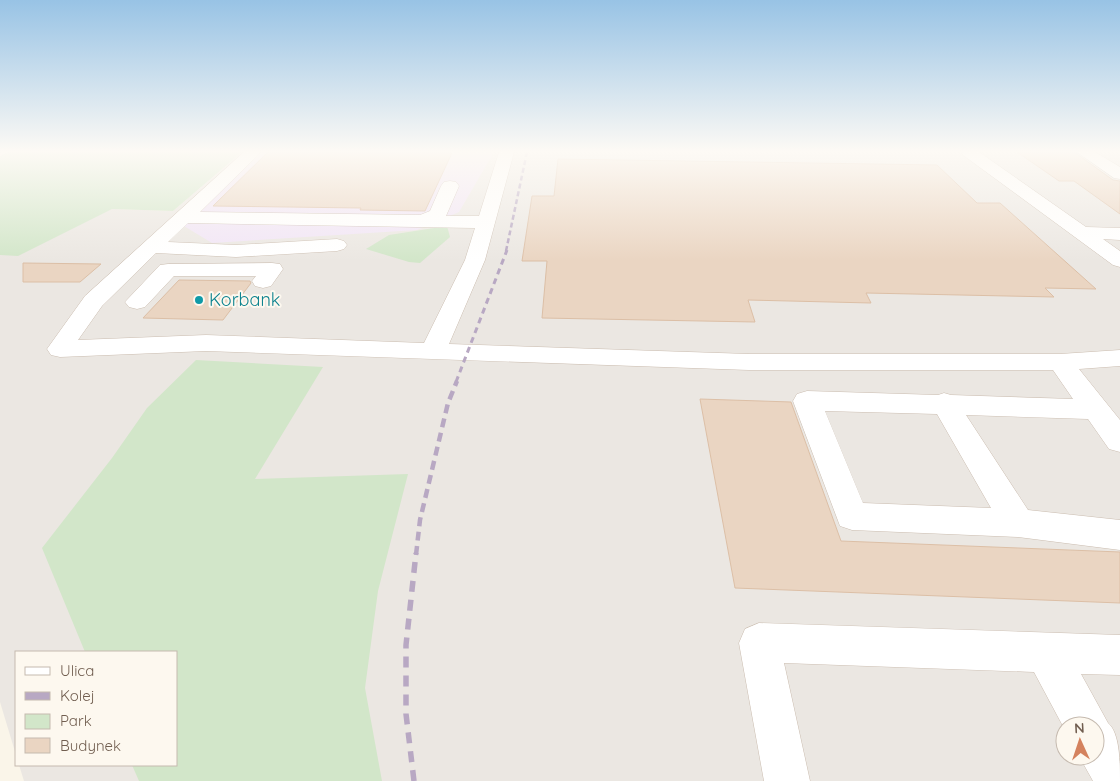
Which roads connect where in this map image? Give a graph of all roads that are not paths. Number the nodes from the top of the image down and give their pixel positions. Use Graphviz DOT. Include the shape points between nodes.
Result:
graph roads {
  1 [pos="214,188"];
  2 [pos="449,188"];
  3 [pos="496,188"];
  4 [pos="1019,188"];
  5 [pos="184,217"];
  6 [pos="423,221"];
  7 [pos="486,222"];
  8 [pos="1084,234"];
  9 [pos="1120,234"];
  10 [pos="337,244"];
  11 [pos="151,247"];
  12 [pos="230,260"];
  13 [pos="1120,262"];
  14 [pos="263,281"];
  15 [pos="136,302"];
  16 [pos="433,351"];
  17 [pos="1120,358"];
  18 [pos="1060,362"];
  19 [pos="944,404"];
  20 [pos="1095,409"];
  21 [pos="1120,441"];
  22 [pos="1018,523"];
  23 [pos="1120,535"];
  24 [pos="1046,653"];
  25 [pos="1120,655"];
  26 [pos="1081,716"];
  27 [pos="1105,758"];
  28 [pos="787,781"];
  29 [pos="1118,781"];
  1 -- 5 [label="lane"];
  2 -- 6 [label="lane" via="438,214"];
  3 -- 7 [label="lane"];
  4 -- 8 [label="lane"];
  5 -- 6 [label="lane"];
  5 -- 11 [label="lane"];
  6 -- 7 [label="lane"];
  7 -- 16 [label="lane" via="476,260"];
  8 -- 9 [label="lane"];
  8 -- 13 [label="lane"];
  10 -- 12 [label="lane"];
  11 -- 12 [label="lane"];
  11 -- 16 [label="lane" via="93,301 60,349 206,343"];
  12 -- 14 [label="lane" via="272,269"];
  12 -- 15 [label="lane" via="168,270"];
  16 -- 18 [label="lane" via="749,362"];
  17 -- 18 [label="lane"];
  18 -- 20 [label="lane"];
  19 -- 20 [label="lane"];
  19 -- 22 [label="lane"];
  19 -- 22 [label="lane" via="807,400 852,516"];
  20 -- 21 [label="lane"];
  22 -- 23 [label="lane"];
  24 -- 25 [label="lane"];
  24 -- 26 [label="lane"];
  24 -- 28 [label="lane" via="759,643"];
  27 -- 29 [label="lane"];
}
